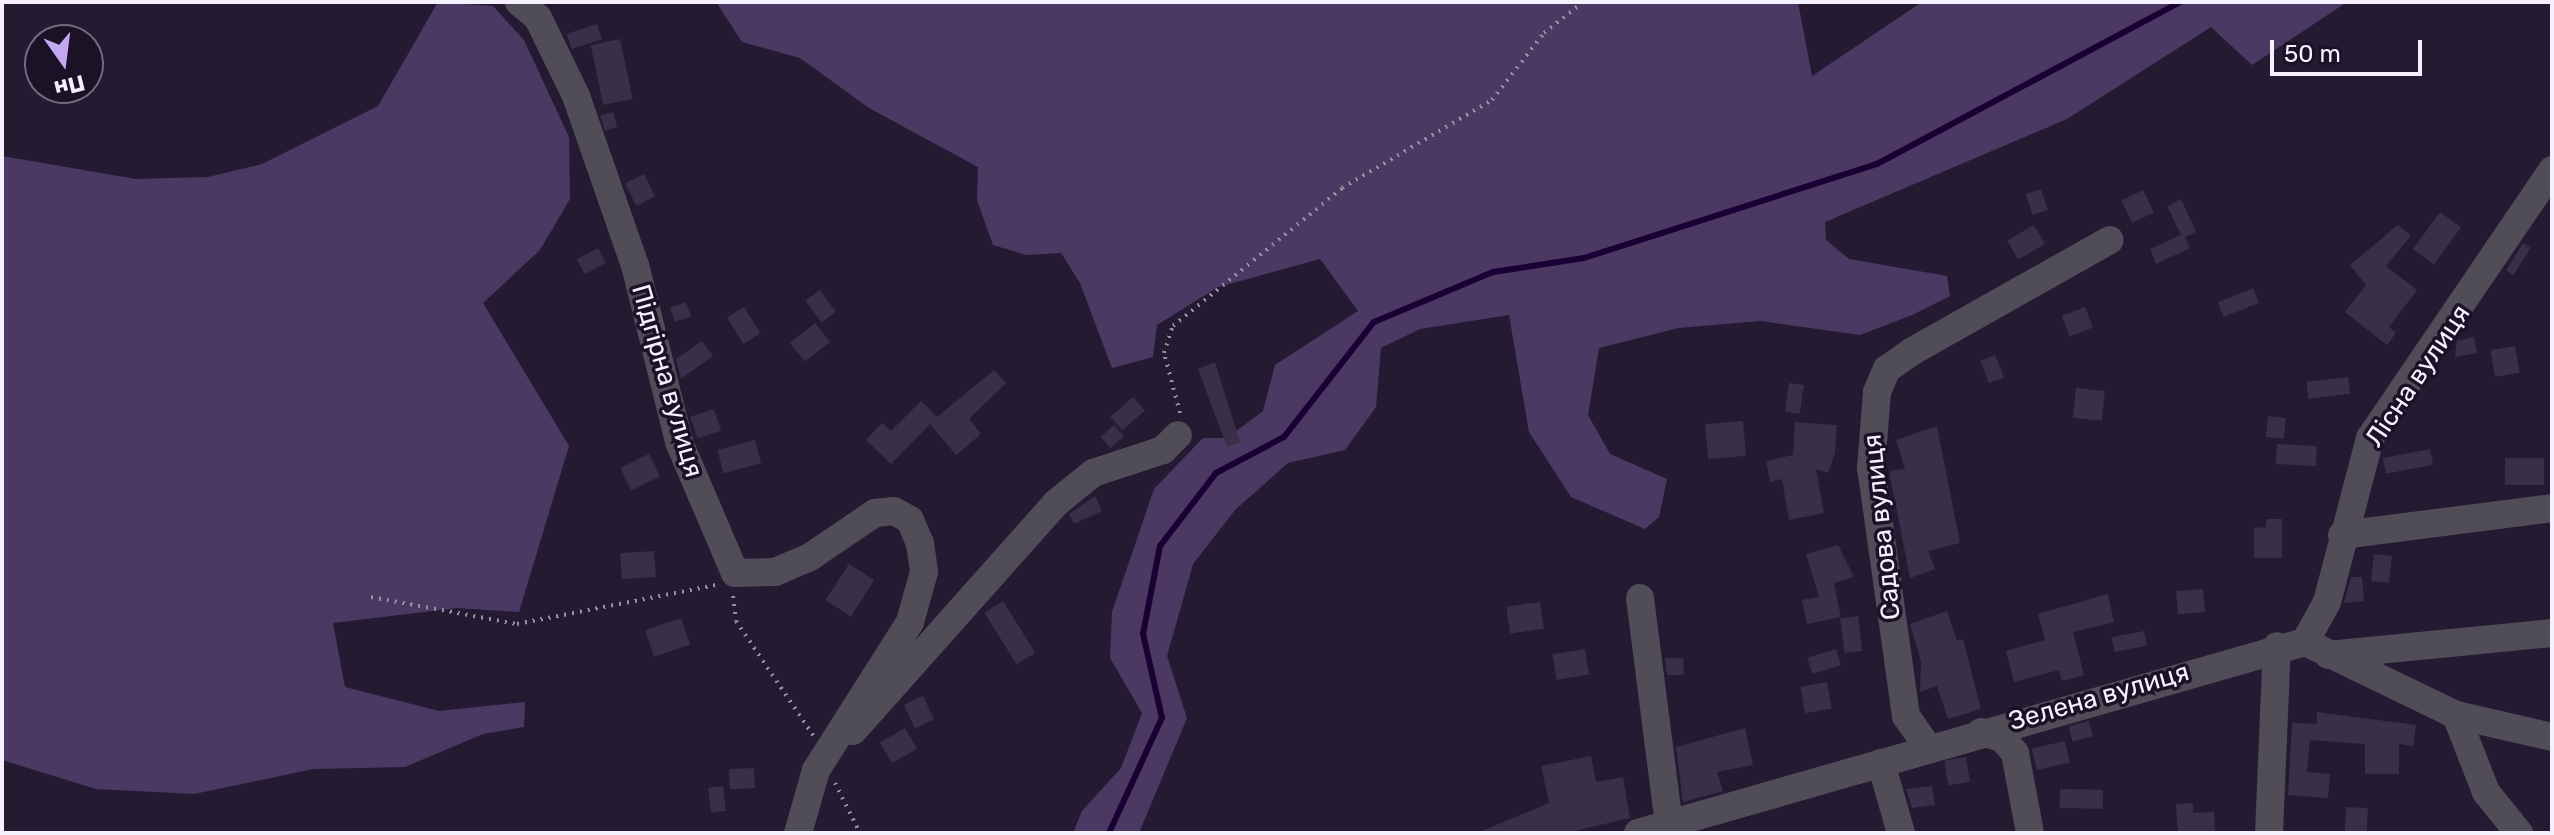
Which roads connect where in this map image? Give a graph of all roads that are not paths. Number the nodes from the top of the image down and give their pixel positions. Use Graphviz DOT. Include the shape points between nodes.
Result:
graph roads {
  1 [pos="519,2"];
  2 [pos="2552,170"];
  3 [pos="2110,240"];
  4 [pos="1178,435"];
  5 [pos="2552,508"];
  6 [pos="2342,535"];
  7 [pos="1640,598"];
  8 [pos="2552,633"];
  9 [pos="2277,646"];
  10 [pos="2317,648"];
  11 [pos="2456,715"];
  12 [pos="1981,732"];
  13 [pos="2552,737"];
  14 [pos="1927,746"];
  15 [pos="1881,763"];
  16 [pos="822,764"];
  17 [pos="1669,823"];
  18 [pos="798,833"];
  19 [pos="1638,833"];
  20 [pos="1901,833"];
  21 [pos="2030,833"];
  22 [pos="2269,833"];
  23 [pos="2519,833"];
  1 -- 16 [label="street, Підгірна вулиця" via="538,18 576,96 635,265 679,442 735,573 775,572 810,557 875,513 894,511 910,520 924,572 910,622"];
  2 -- 6 [label="street, Лісна вулиця" via="2370,438"];
  3 -- 14 [label="street, Садова вулиця" via="1911,352 1887,369 1877,392 1871,468 1906,716"];
  4 -- 16 [label="street" via="1163,450 1093,473 1056,503"];
  5 -- 6 [label="street"];
  6 -- 10 [label="street, Лісна вулиця"];
  7 -- 17 [label="street"];
  8 -- 10 [label="street, Зелена вулиця"];
  9 -- 10 [label="street, Зелена вулиця"];
  9 -- 12 [label="street, Зелена вулиця"];
  9 -- 22 [label="street"];
  10 -- 11 [label="street"];
  11 -- 13 [label="street"];
  11 -- 23 [label="street" via="2486,792"];
  12 -- 14 [label="street, Зелена вулиця"];
  12 -- 21 [label="street" via="2002,738 2015,753"];
  14 -- 15 [label="street, Зелена вулиця"];
  15 -- 17 [label="street, Зелена вулиця"];
  15 -- 20 [label="street"];
  16 -- 18 [label="street"];
  17 -- 19 [label="street, Зелена вулиця"];
}
